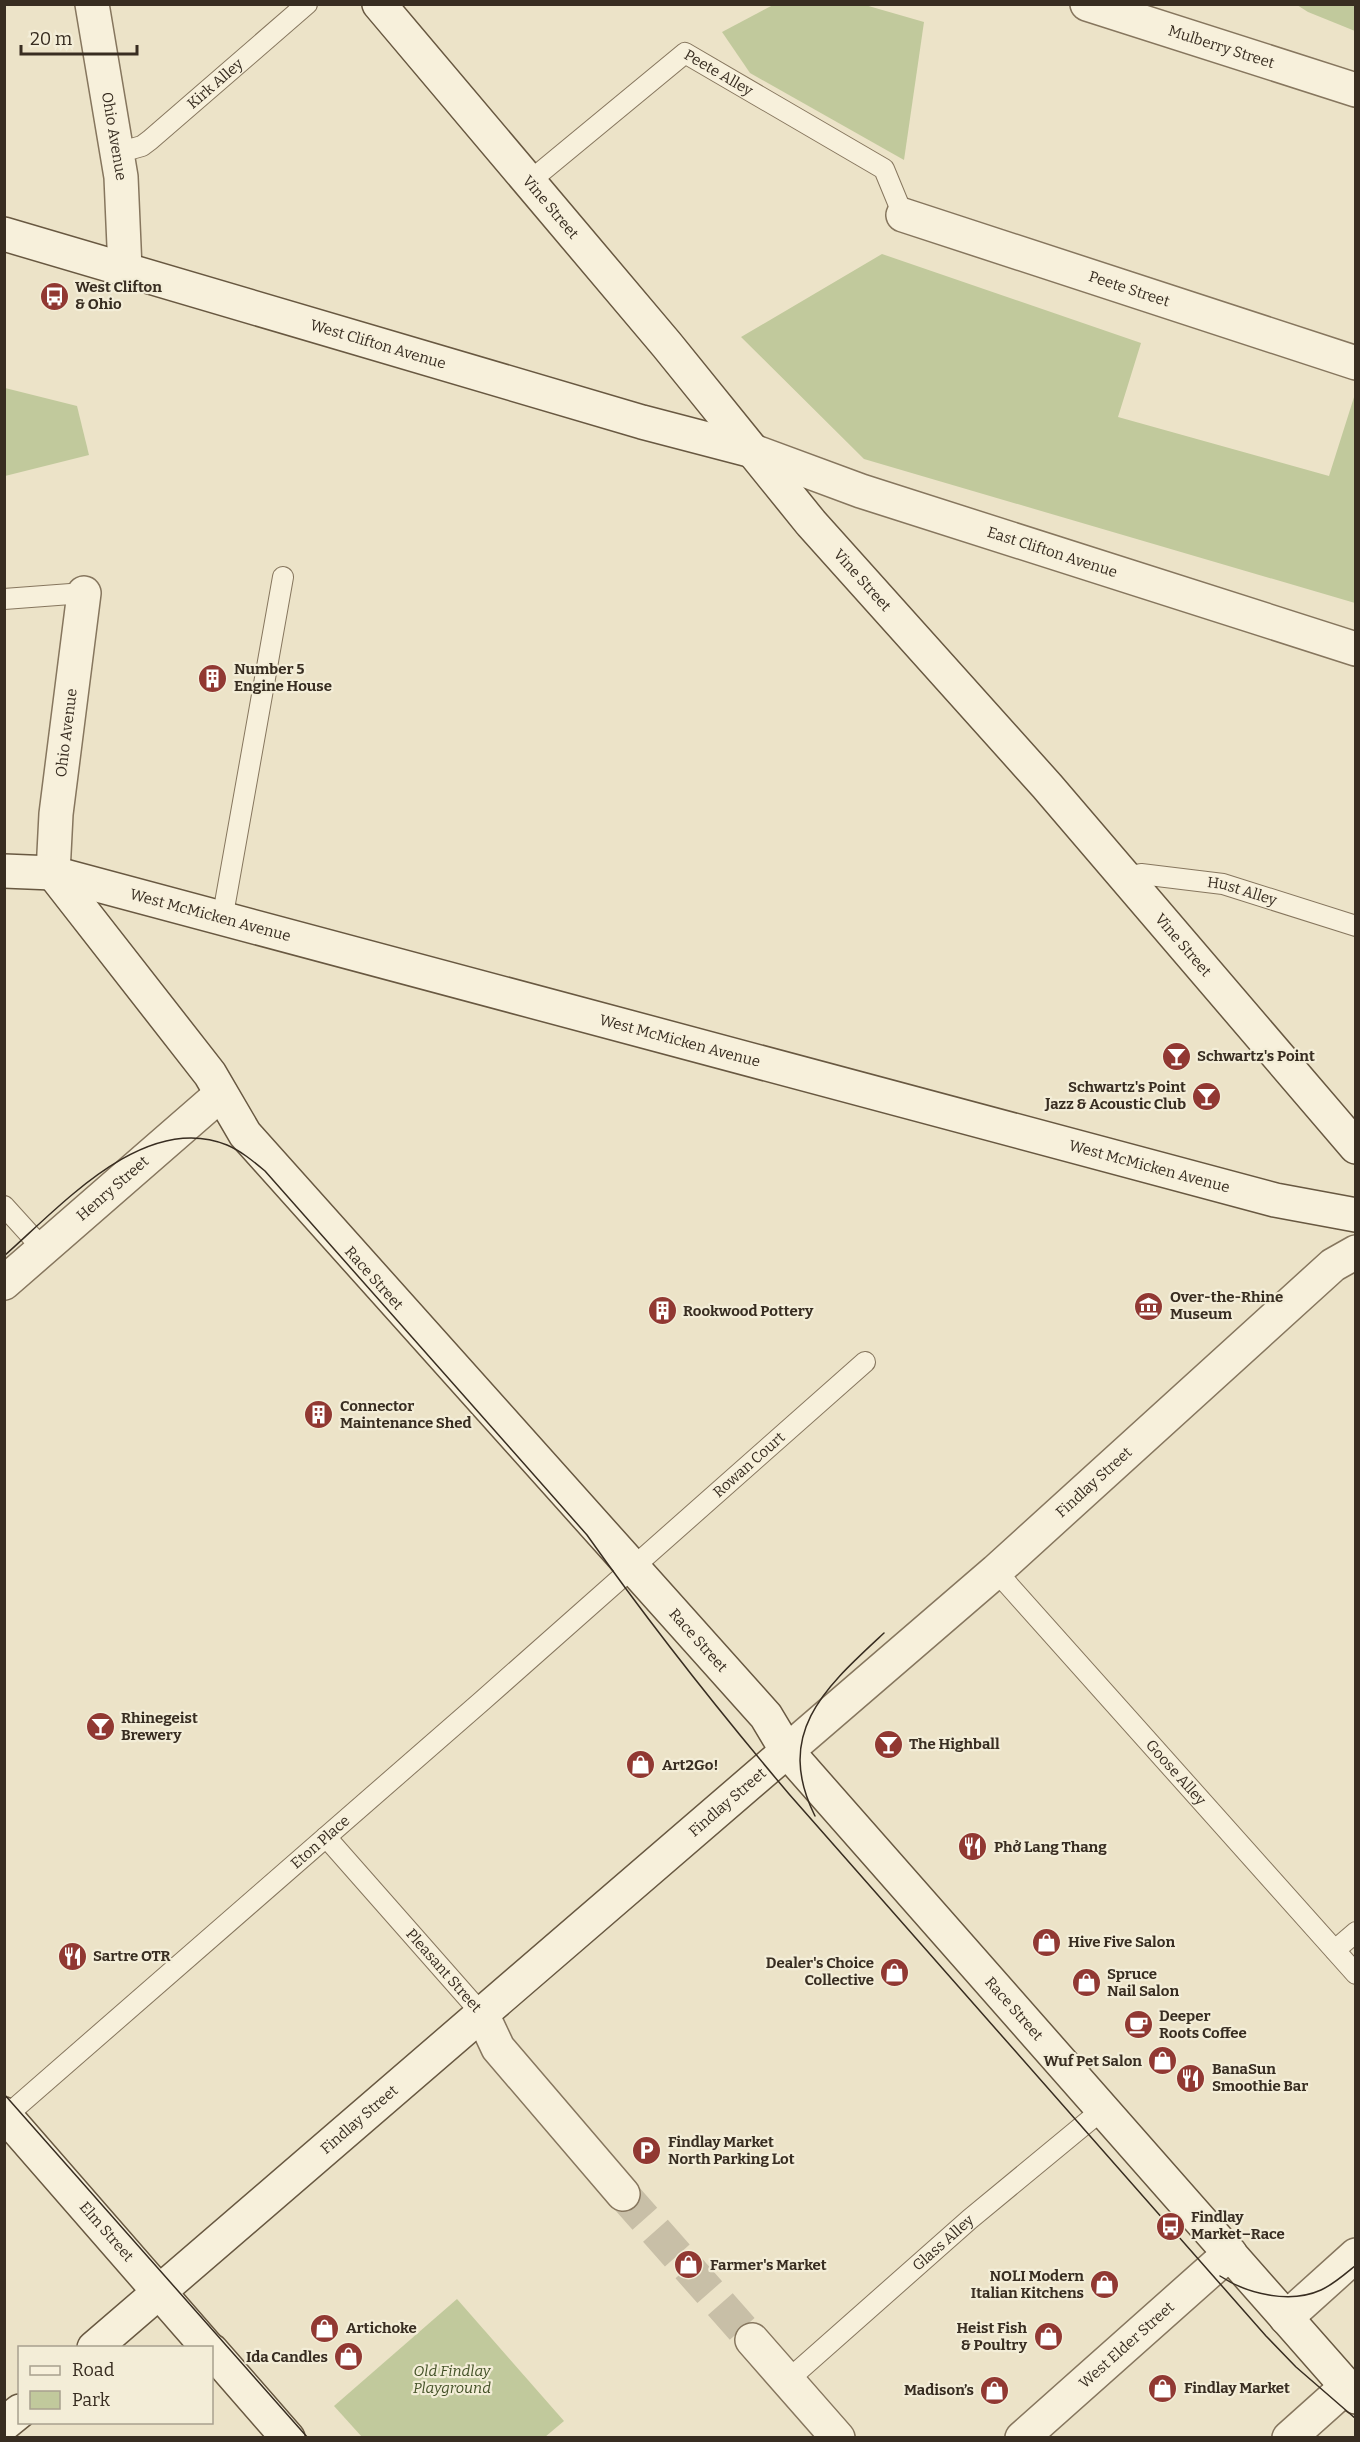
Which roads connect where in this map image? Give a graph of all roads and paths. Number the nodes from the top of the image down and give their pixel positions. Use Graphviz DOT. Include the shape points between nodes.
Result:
graph roads {
  1 [pos="92,4"];
  2 [pos="307,4"];
  3 [pos="379,4"];
  4 [pos="1087,4"];
  5 [pos="1356,90"];
  6 [pos="117,153"];
  7 [pos="531,182"];
  8 [pos="903,215"];
  9 [pos="4,234"];
  10 [pos="125,269"];
  11 [pos="1356,363"];
  12 [pos="753,451"];
  13 [pos="283,577"];
  14 [pos="84,592"];
  15 [pos="4,599"];
  16 [pos="1356,649"];
  17 [pos="4,871"];
  18 [pos="53,873"];
  19 [pos="1126,877"];
  20 [pos="222,920"];
  21 [pos="1356,926"];
  22 [pos="221,1094"];
  23 [pos="1356,1147"];
  24 [pos="4,1206"];
  25 [pos="1356,1215"];
  26 [pos="43,1249"];
  27 [pos="1356,1252"];
  28 [pos="4,1283"];
  29 [pos="865,1362"];
  30 [pos="634,1566"];
  31 [pos="996,1571"];
  32 [pos="787,1751"];
  33 [pos="326,1837"];
  34 [pos="1356,1932"];
  35 [pos="1335,1950"];
  36 [pos="1356,1974"];
  37 [pos="482,2014"];
  38 [pos="1102,2110"];
  39 [pos="5,2115"];
  40 [pos="623,2194"];
  41 [pos="1230,2253"];
  42 [pos="1356,2255"];
  43 [pos="159,2292"];
  44 [pos="1286,2318"];
  45 [pos="752,2340"];
  46 [pos="96,2346"];
  47 [pos="206,2346"];
  48 [pos="213,2353"];
  49 [pos="788,2380"];
  50 [pos="1351,2392"];
  51 [pos="18,2413"];
  52 [pos="4,2424"];
  53 [pos="288,2438"];
  54 [pos="838,2438"];
  55 [pos="1022,2438"];
  56 [pos="1289,2438"];
  1 -- 6 [label="street, Ohio Avenue"];
  2 -- 6 [label="lane, Kirk Alley" via="150,140"];
  3 -- 7 [label="street, Vine Street"];
  4 -- 5 [label="street, Mulberry Street"];
  6 -- 10 [label="street, Ohio Avenue"];
  7 -- 8 [label="lane, Peete Alley" via="685,53 884,169"];
  7 -- 12 [label="street, Vine Street"];
  8 -- 11 [label="street, Peete Street"];
  9 -- 10 [label="street, West Clifton Avenue"];
  10 -- 12 [label="street, West Clifton Avenue" via="642,422"];
  12 -- 16 [label="street, East Clifton Avenue" via="861,491"];
  12 -- 19 [label="street, Vine Street" via="811,523"];
  13 -- 20 [label="lane"];
  14 -- 15 [label="lane"];
  14 -- 18 [label="street, Ohio Avenue" via="56,813"];
  17 -- 18 [label="street, West McMicken Avenue"];
  18 -- 20 [label="street, West McMicken Avenue"];
  18 -- 22 [label="street, Race Street" via="210,1074"];
  19 -- 21 [label="lane, Hust Alley" via="1141,874 1223,884"];
  19 -- 23 [label="street, Vine Street"];
  20 -- 25 [label="street, West McMicken Avenue" via="1275,1200"];
  22 -- 26 [label="street, Henry Street"];
  22 -- 30 [label="street, Race Street" via="245,1134"];
  24 -- 26 [label="lane"];
  26 -- 28 [label="street, Henry Street"];
  27 -- 31 [label="street, Findlay Street" via="1333,1265"];
  29 -- 30 [label="lane, Rowan Court"];
  30 -- 32 [label="street, Race Street" via="766,1716"];
  30 -- 33 [label="lane, Eton Place"];
  31 -- 32 [label="street, Findlay Street"];
  31 -- 35 [label="lane, Goose Alley"];
  32 -- 37 [label="street, Findlay Street"];
  32 -- 38 [label="street, Race Street"];
  33 -- 37 [label="lane, Pleasant Street"];
  33 -- 39 [label="lane, Eton Place"];
  34 -- 35 [label="lane"];
  35 -- 36 [label="lane, Goose Alley"];
  37 -- 40 [label="street, Pleasant Street" via="498,2048"];
  37 -- 43 [label="street, Findlay Street"];
  38 -- 41 [label="street, Race Street"];
  38 -- 49 [label="lane, Glass Alley" via="970,2219"];
  39 -- 43 [label="street, Elm Street"];
  41 -- 44 [label="street, Race Street"];
  41 -- 55 [label="street, West Elder Street"];
  42 -- 44 [label="street"];
  43 -- 46 [label="street, Findlay Street"];
  43 -- 47 [label="street, Elm Street"];
  44 -- 50 [label="street, Race Street"];
  45 -- 49 [label="street"];
  48 -- 53 [label="street"];
  49 -- 54 [label="street"];
  50 -- 56 [label="street"];
  51 -- 52 [label="street"];
}
